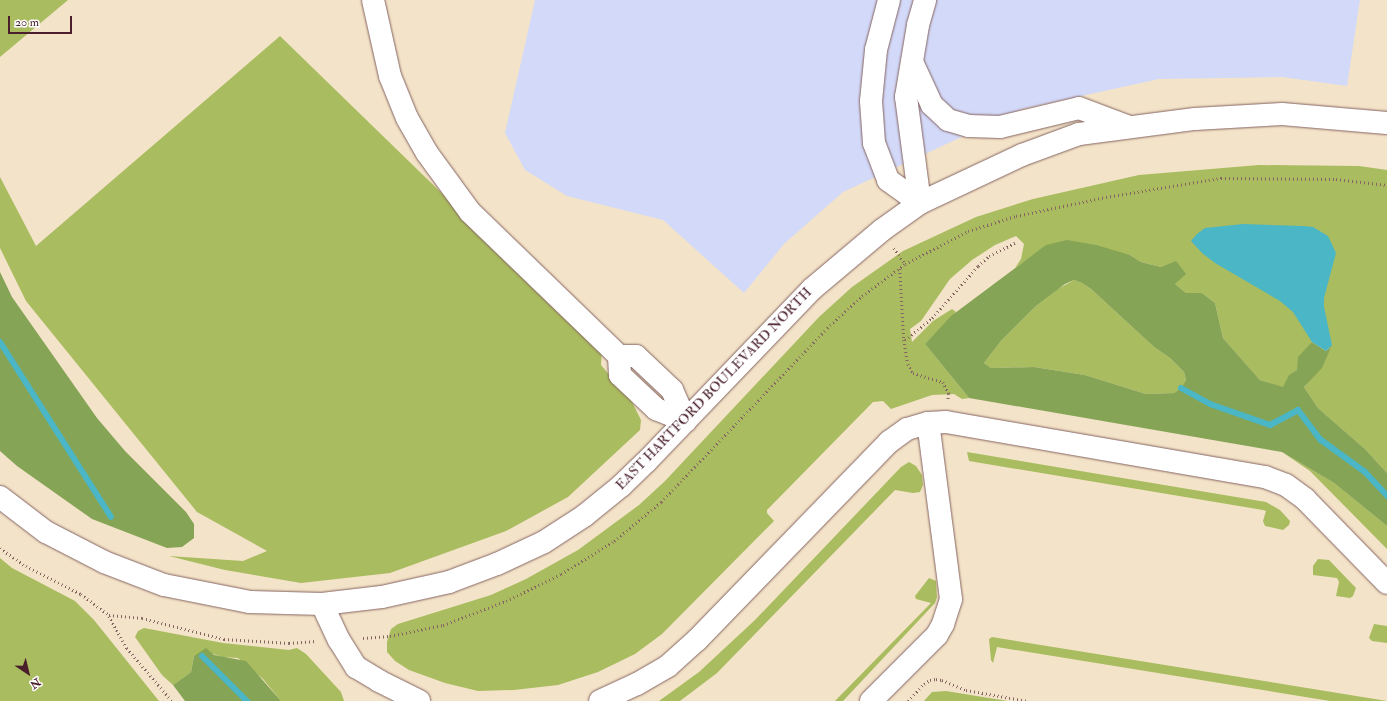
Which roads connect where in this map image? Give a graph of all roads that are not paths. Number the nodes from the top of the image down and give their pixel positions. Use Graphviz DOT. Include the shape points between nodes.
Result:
graph roads {
  1 [pos="373,0"];
  2 [pos="889,0"];
  3 [pos="925,0"];
  4 [pos="912,62"];
  5 [pos="1387,123"];
  6 [pos="1130,127"];
  7 [pos="920,203"];
  8 [pos="686,421"];
  9 [pos="928,423"];
  10 [pos="0,497"];
  11 [pos="1387,583"];
  12 [pos="322,604"];
  13 [pos="419,701"];
  14 [pos="600,701"];
  15 [pos="871,701"];
  1 -- 8 [label="street" via="390,76 407,118 427,153 470,212 619,356 620,375 656,409"];
  2 -- 7 [label="street" via="876,50 871,102 874,142 888,180"];
  3 -- 4 [label="street"];
  4 -- 6 [label="street" via="932,105 948,120 970,126 1000,127 1079,108"];
  4 -- 7 [label="street" via="906,97"];
  5 -- 6 [label="street, EAST HARTFORD BOULEVARD NORTH" via="1282,114 1196,119"];
  6 -- 7 [label="street, EAST HARTFORD BOULEVARD NORTH" via="1079,134 1022,155"];
  7 -- 8 [label="street, EAST HARTFORD BOULEVARD NORTH" via="882,230 812,289"];
  8 -- 12 [label="street, EAST HARTFORD BOULEVARD NORTH" via="621,486 584,516 544,542 497,564 449,582 382,597"];
  9 -- 11 [label="street" via="953,424 1265,477 1286,484 1305,499"];
  9 -- 14 [label="street" via="907,429 889,442 697,640 668,666"];
  9 -- 15 [label="street" via="951,599 943,624 930,643"];
  10 -- 12 [label="street, EAST HARTFORD BOULEVARD NORTH" via="46,532 104,562 164,585 250,602"];
  12 -- 13 [label="street" via="339,640 356,667"];
}
